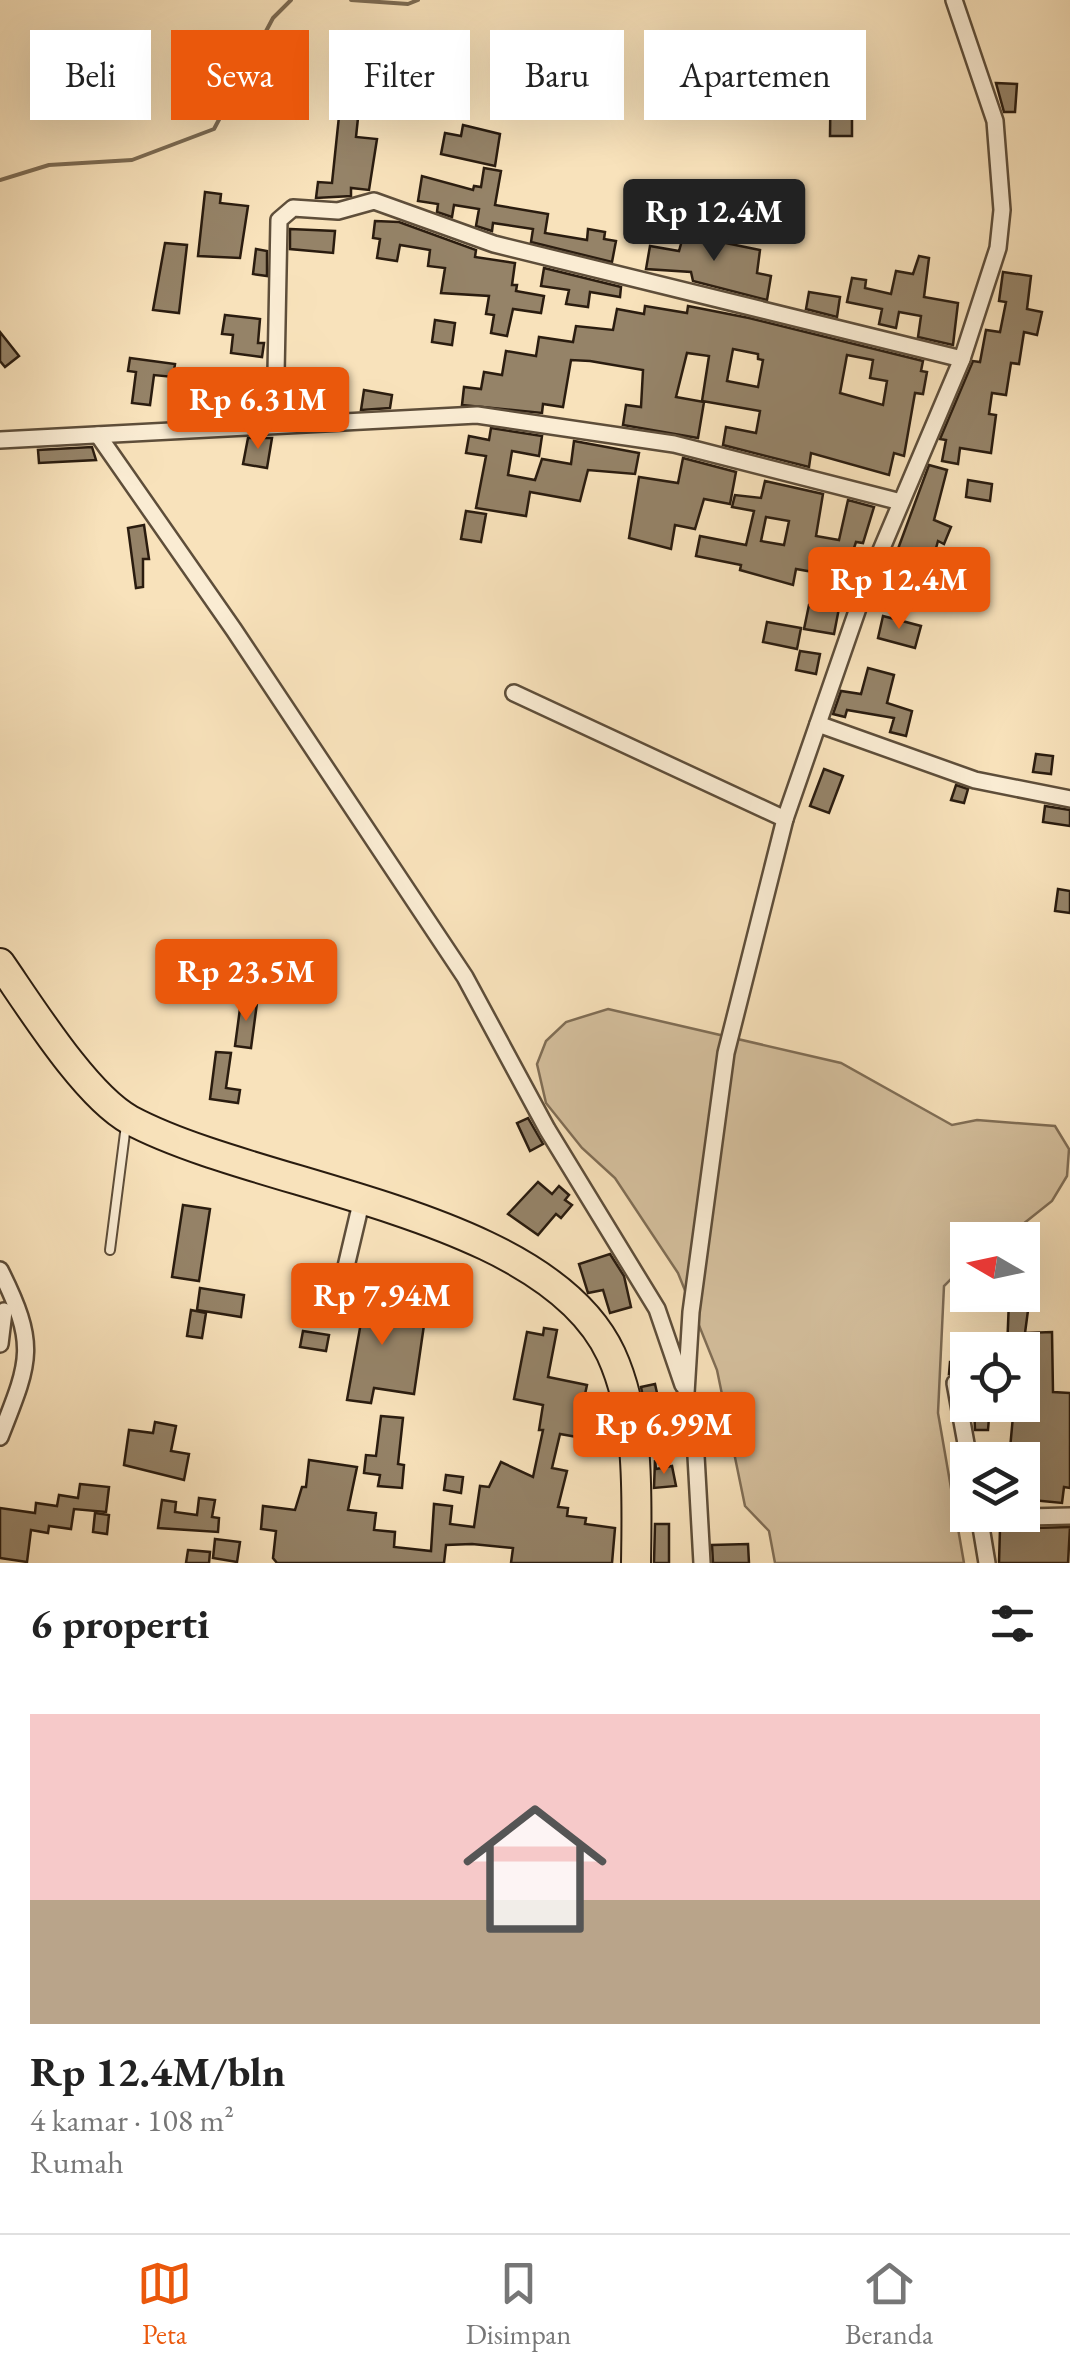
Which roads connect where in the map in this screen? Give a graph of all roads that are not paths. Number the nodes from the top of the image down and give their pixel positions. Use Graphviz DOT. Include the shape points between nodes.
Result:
graph roads {
  1 [pos="954,0"];
  2 [pos="962,359"];
  3 [pos="275,425"];
  4 [pos="98,435"];
  5 [pos="0,440"];
  6 [pos="901,502"];
  7 [pos="514,693"];
  8 [pos="818,724"];
  9 [pos="1070,799"];
  10 [pos="786,819"];
  11 [pos="0,963"];
  12 [pos="127,1118"];
  13 [pos="362,1199"];
  14 [pos="110,1250"];
  15 [pos="0,1270"];
  16 [pos="4,1311"];
  17 [pos="335,1313"];
  18 [pos="0,1344"];
  19 [pos="686,1393"];
  20 [pos="0,1437"];
  21 [pos="1040,1516"];
  22 [pos="1070,1516"];
  23 [pos="981,1532"];
  24 [pos="636,1563"];
  25 [pos="702,1563"];
  26 [pos="986,1563"];
  1 -- 2 [label="street" via="995,121 1002,210 998,248"];
  2 -- 3 [label="street" via="494,244 374,201 338,211 290,208 280,220"];
  2 -- 6 [label="street"];
  3 -- 4 [label="street"];
  3 -- 6 [label="street" via="508,419 674,444"];
  4 -- 5 [label="street"];
  4 -- 19 [label="street" via="465,977 547,1129 658,1309"];
  6 -- 8 [label="street"];
  7 -- 10 [label="street"];
  8 -- 9 [label="street" via="974,780"];
  8 -- 10 [label="street"];
  10 -- 19 [label="street" via="726,1053"];
  11 -- 12 [label="highway" via="80,1072"];
  12 -- 13 [label="highway" via="204,1151"];
  12 -- 14 [label="lane"];
  13 -- 17 [label="street"];
  13 -- 24 [label="highway" via="478,1243 574,1300 610,1353 630,1421"];
  15 -- 20 [label="street" via="22,1315 29,1356"];
  16 -- 18 [label="street"];
  19 -- 25 [label="street"];
  21 -- 22 [label="street"];
  23 -- 26 [label="street"];
}
